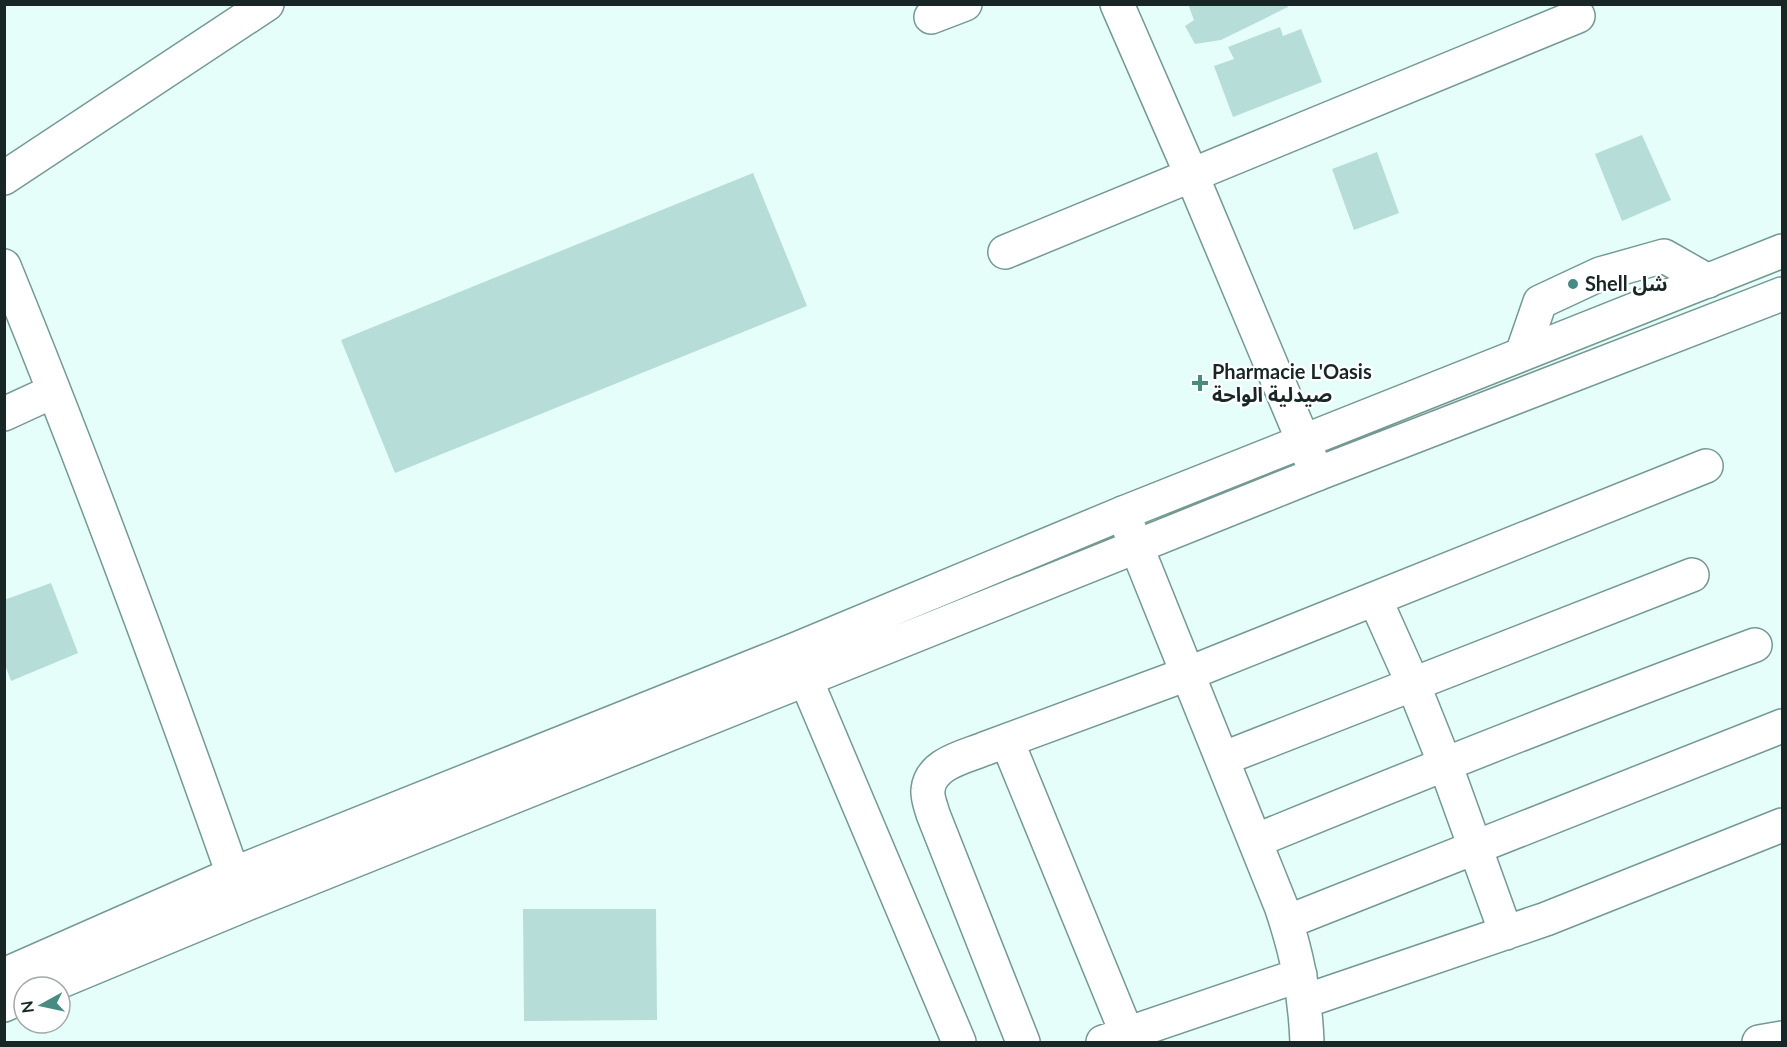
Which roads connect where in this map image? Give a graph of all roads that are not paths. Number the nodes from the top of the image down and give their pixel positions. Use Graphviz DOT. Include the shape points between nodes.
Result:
graph roads {
  1 [pos="267,4"];
  2 [pos="965,4"];
  3 [pos="1116,4"];
  4 [pos="1578,16"];
  5 [pos="931,17"];
  6 [pos="1192,176"];
  7 [pos="4,178"];
  8 [pos="1782,251"];
  9 [pos="1005,252"];
  10 [pos="4,266"];
  11 [pos="1708,281"];
  12 [pos="1782,294"];
  13 [pos="1522,354"];
  14 [pos="54,391"];
  15 [pos="4,414"];
  16 [pos="1302,441"];
  17 [pos="1706,466"];
  18 [pos="1317,474"];
  19 [pos="1123,513"];
  20 [pos="1137,548"];
  21 [pos="1692,575"];
  22 [pos="1375,599"];
  23 [pos="1755,645"];
  24 [pos="794,650"];
  25 [pos="1187,674"];
  26 [pos="805,681"];
  27 [pos="1413,684"];
  28 [pos="1782,726"];
  29 [pos="1007,741"];
  30 [pos="1222,759"];
  31 [pos="1445,764"];
  32 [pos="1782,825"];
  33 [pos="1255,841"];
  34 [pos="1475,847"];
  35 [pos="234,874"];
  36 [pos="249,903"];
  37 [pos="1287,922"];
  38 [pos="1506,933"];
  39 [pos="4,975"];
  40 [pos="72,977"];
  41 [pos="1302,988"];
  42 [pos="1115,1038"];
  43 [pos="1782,1038"];
  44 [pos="959,1042"];
  45 [pos="1023,1042"];
  46 [pos="1307,1042"];
  47 [pos="1759,1042"];
  1 -- 7 [label="street"];
  2 -- 5 [label="street"];
  3 -- 6 [label="street"];
  4 -- 6 [label="street"];
  6 -- 9 [label="street"];
  6 -- 16 [label="street"];
  8 -- 11 [label="street"];
  10 -- 14 [label="street"];
  11 -- 13 [label="street"];
  11 -- 13 [label="street" via="1664,256 1600,274 1540,302"];
  12 -- 18 [label="street"];
  13 -- 16 [label="street"];
  14 -- 15 [label="street"];
  14 -- 35 [label="street"];
  16 -- 18 [label="street"];
  16 -- 19 [label="street"];
  17 -- 22 [label="street"];
  18 -- 20 [label="street"];
  19 -- 20 [label="street"];
  19 -- 24 [label="street"];
  20 -- 25 [label="street"];
  20 -- 26 [label="street"];
  21 -- 27 [label="street"];
  22 -- 25 [label="street"];
  22 -- 27 [label="street"];
  23 -- 31 [label="street"];
  24 -- 26 [label="street"];
  24 -- 35 [label="street"];
  25 -- 29 [label="street"];
  25 -- 30 [label="street"];
  26 -- 36 [label="street"];
  26 -- 44 [label="street"];
  27 -- 30 [label="street"];
  27 -- 31 [label="street"];
  28 -- 34 [label="street"];
  29 -- 42 [label="street"];
  29 -- 45 [label="street" via="940,769 931,779 928,792 933,814"];
  30 -- 33 [label="street"];
  31 -- 33 [label="street"];
  31 -- 34 [label="street"];
  32 -- 38 [label="street"];
  33 -- 37 [label="street"];
  34 -- 37 [label="street"];
  34 -- 38 [label="street"];
  35 -- 36 [label="street"];
  35 -- 39 [label="street"];
  36 -- 40 [label="street"];
  37 -- 41 [label="street"];
  38 -- 41 [label="street"];
  41 -- 42 [label="street"];
  41 -- 46 [label="street"];
  43 -- 47 [label="street"];
}
